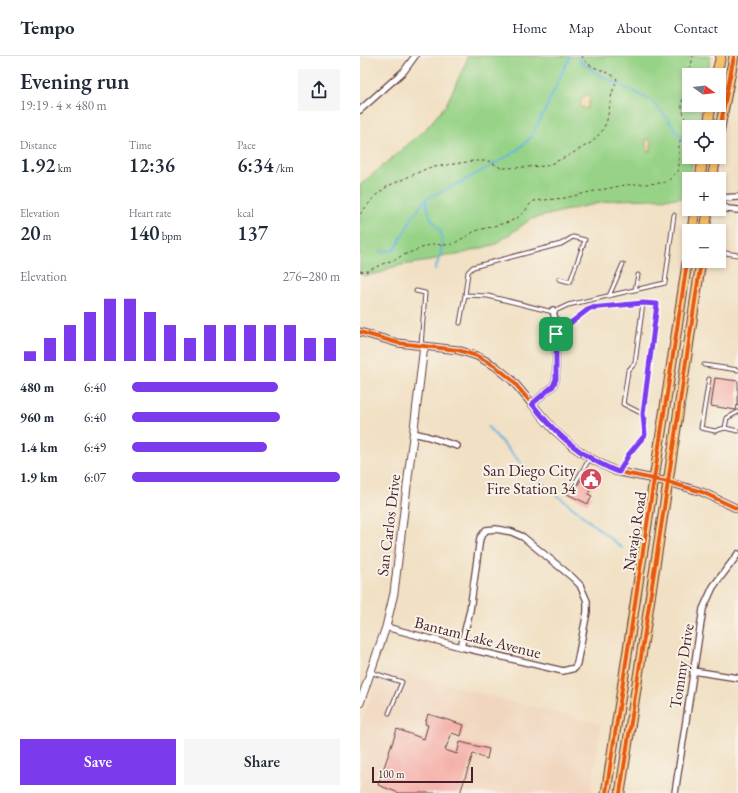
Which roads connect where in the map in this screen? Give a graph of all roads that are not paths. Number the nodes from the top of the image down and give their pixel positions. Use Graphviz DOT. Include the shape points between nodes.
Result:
graph roads {
  1 [pos="414,56"];
  2 [pos="720,56"];
  3 [pos="734,56"];
  4 [pos="717,68"];
  5 [pos="360,110"];
  6 [pos="722,120"];
  7 [pos="738,197"];
  8 [pos="726,198"];
  9 [pos="726,208"];
  10 [pos="738,210"];
  11 [pos="674,215"];
  12 [pos="726,253"];
  13 [pos="738,255"];
  14 [pos="623,264"];
  15 [pos="686,268"];
  16 [pos="699,268"];
  17 [pos="638,275"];
  18 [pos="559,279"];
  19 [pos="634,290"];
  20 [pos="416,291"];
  21 [pos="465,295"];
  22 [pos="609,296"];
  23 [pos="643,303"];
  24 [pos="553,311"];
  25 [pos="460,323"];
  26 [pos="360,332"];
  27 [pos="556,334"];
  28 [pos="422,346"];
  29 [pos="704,365"];
  30 [pos="738,370"];
  31 [pos="709,379"];
  32 [pos="532,404"];
  33 [pos="738,412"];
  34 [pos="643,414"];
  35 [pos="725,428"];
  36 [pos="738,430"];
  37 [pos="413,433"];
  38 [pos="456,446"];
  39 [pos="590,458"];
  40 [pos="619,472"];
  41 [pos="655,479"];
  42 [pos="668,482"];
  43 [pos="575,483"];
  44 [pos="738,508"];
  45 [pos="738,554"];
  46 [pos="386,627"];
  47 [pos="461,648"];
  48 [pos="693,671"];
  49 [pos="370,672"];
  50 [pos="738,678"];
  51 [pos="360,703"];
  52 [pos="389,713"];
  53 [pos="606,793"];
  54 [pos="620,793"];
  55 [pos="675,793"];
  1 -- 5 [label="street" via="404,71"];
  2 -- 4 [label="main road"];
  3 -- 6 [label="main road"];
  7 -- 8 [label="street"];
  9 -- 10 [label="street"];
  11 -- 19 [label="lane" via="665,283"];
  12 -- 13 [label="lane"];
  14 -- 22 [label="lane"];
  15 -- 41 [label="main road, Navajo Road"];
  16 -- 42 [label="main road, Navajo Road"];
  17 -- 19 [label="lane"];
  18 -- 21 [label="lane" via="570,282 585,240 572,237 560,244 473,267 468,272"];
  19 -- 22 [label="lane"];
  20 -- 28 [label="lane" via="425,293"];
  21 -- 24 [label="lane" via="488,296"];
  21 -- 25 [label="lane"];
  22 -- 24 [label="lane" via="568,304"];
  23 -- 27 [label="lane" via="590,308"];
  23 -- 34 [label="lane" via="657,304"];
  23 -- 34 [label="lane" via="635,363 628,371 623,404"];
  24 -- 27 [label="street"];
  26 -- 28 [label="street" via="398,343"];
  27 -- 32 [label="street" via="556,379 553,386"];
  28 -- 32 [label="street" via="458,350 486,361 511,378"];
  28 -- 37 [label="street, San Carlos Drive"];
  29 -- 30 [label="lane"];
  31 -- 35 [label="lane" via="701,428 715,431"];
  32 -- 39 [label="street" via="563,439"];
  33 -- 35 [label="lane" via="727,418"];
  34 -- 40 [label="lane" via="645,435 629,454"];
  35 -- 36 [label="lane"];
  37 -- 38 [label="street"];
  37 -- 46 [label="street, San Carlos Drive" via="394,593"];
  39 -- 40 [label="street"];
  39 -- 43 [label="lane"];
  40 -- 41 [label="street"];
  41 -- 42 [label="street"];
  41 -- 53 [label="main road, Navajo Road"];
  42 -- 44 [label="street" via="702,492"];
  42 -- 54 [label="main road, Navajo Road"];
  45 -- 48 [label="street, Tommy Drive" via="713,586 705,603"];
  46 -- 47 [label="street, Bantam Lake Avenue"];
  46 -- 49 [label="street, San Carlos Drive"];
  47 -- 47 [label="street, Bantam Lake Avenue" via="563,671 575,668 587,612 583,590 572,577 523,537 496,529 486,530 480,538 470,610"];
  48 -- 50 [label="street"];
  48 -- 55 [label="street, Tommy Drive"];
  49 -- 51 [label="street, San Carlos Drive"];
  49 -- 52 [label="lane" via="402,682"];
}
